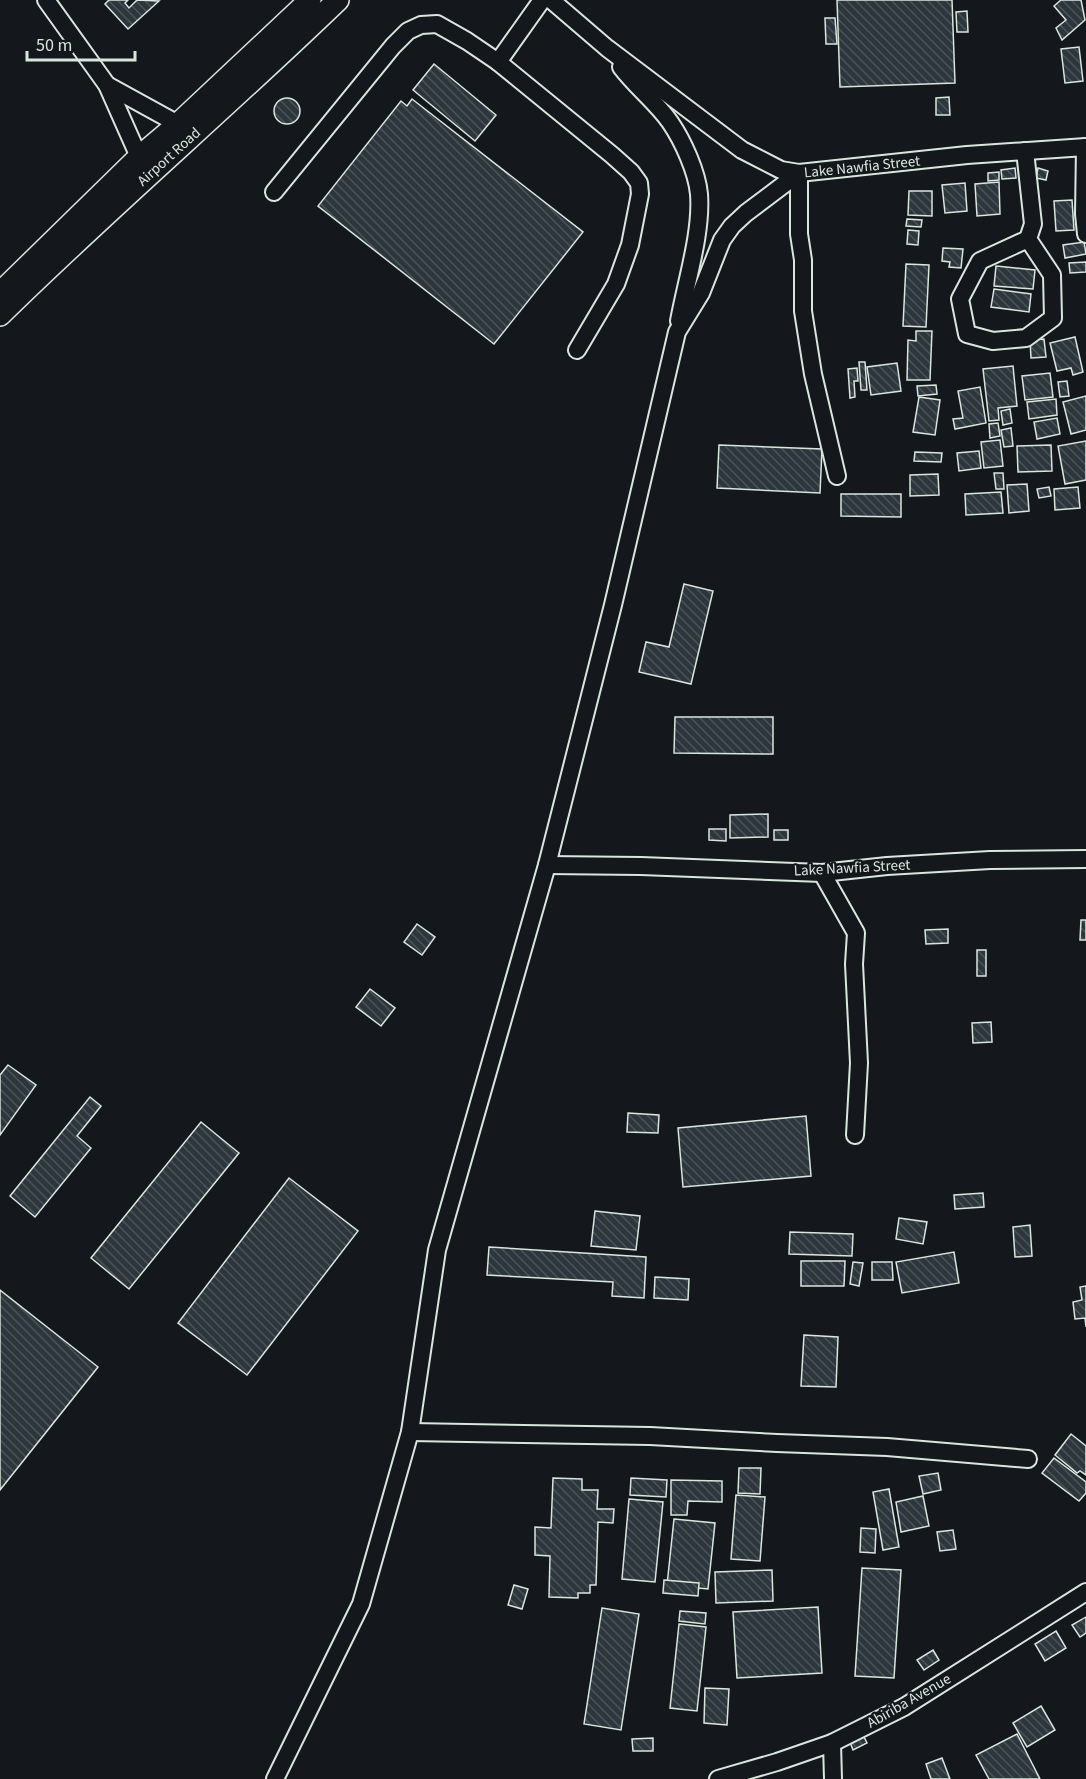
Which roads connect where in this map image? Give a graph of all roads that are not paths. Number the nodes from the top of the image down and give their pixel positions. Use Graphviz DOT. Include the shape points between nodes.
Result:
graph roads {
  1 [pos="310,0"];
  2 [pos="338,0"];
  3 [pos="542,0"];
  4 [pos="551,0"];
  5 [pos="49,2"];
  6 [pos="607,48"];
  7 [pos="498,62"];
  8 [pos="107,85"];
  9 [pos="184,131"];
  10 [pos="1085,147"];
  11 [pos="1024,151"];
  12 [pos="146,165"];
  13 [pos="799,173"];
  14 [pos="274,192"];
  15 [pos="1086,234"];
  16 [pos="1029,239"];
  17 [pos="0,293"];
  18 [pos="0,315"];
  19 [pos="677,332"];
  20 [pos="577,350"];
  21 [pos="837,476"];
  22 [pos="1086,859"];
  23 [pos="547,865"];
  24 [pos="822,873"];
  25 [pos="855,1135"];
  26 [pos="410,1432"];
  27 [pos="1028,1459"];
  28 [pos="1086,1592"];
  29 [pos="832,1743"];
  30 [pos="276,1779"];
  31 [pos="718,1779"];
  32 [pos="833,1779"];
  1 -- 9 [label="main road, Airport Road"];
  2 -- 9 [label="main road, Airport Road"];
  3 -- 7 [label="street"];
  4 -- 6 [label="street, Lake Nawfia Street"];
  5 -- 8 [label="street"];
  6 -- 13 [label="street, Lake Nawfia Street" via="742,150 781,170"];
  6 -- 19 [label="street" via="670,121 684,145 698,184 695,239"];
  7 -- 14 [label="street" via="437,24 408,31"];
  7 -- 20 [label="street" via="612,155 639,183 638,211 616,285"];
  8 -- 9 [label="street"];
  8 -- 12 [label="street"];
  9 -- 12 [label="main road, Airport Road"];
  10 -- 11 [label="street, Lake Nawfia Street"];
  10 -- 15 [label="street"];
  11 -- 13 [label="street, Lake Nawfia Street"];
  11 -- 16 [label="street" via="1033,224"];
  12 -- 17 [label="main road, Airport Road"];
  12 -- 18 [label="main road, Airport Road"];
  13 -- 19 [label="street" via="732,226"];
  13 -- 21 [label="street" via="802,310"];
  16 -- 16 [label="street" via="980,261 960,299 967,334 993,341 1026,338 1053,318 1052,276"];
  19 -- 23 [label="street"];
  22 -- 24 [label="street, Lake Nawfia Street" via="956,862"];
  23 -- 24 [label="street, Lake Nawfia Street"];
  23 -- 26 [label="street" via="437,1250"];
  24 -- 25 [label="street" via="856,933 859,1063"];
  26 -- 27 [label="street" via="650,1436 887,1447"];
  26 -- 30 [label="street" via="361,1604"];
  28 -- 29 [label="street, Abiriba Avenue" via="903,1707"];
  29 -- 31 [label="street, Abiriba Avenue"];
  29 -- 32 [label="street"];
}
